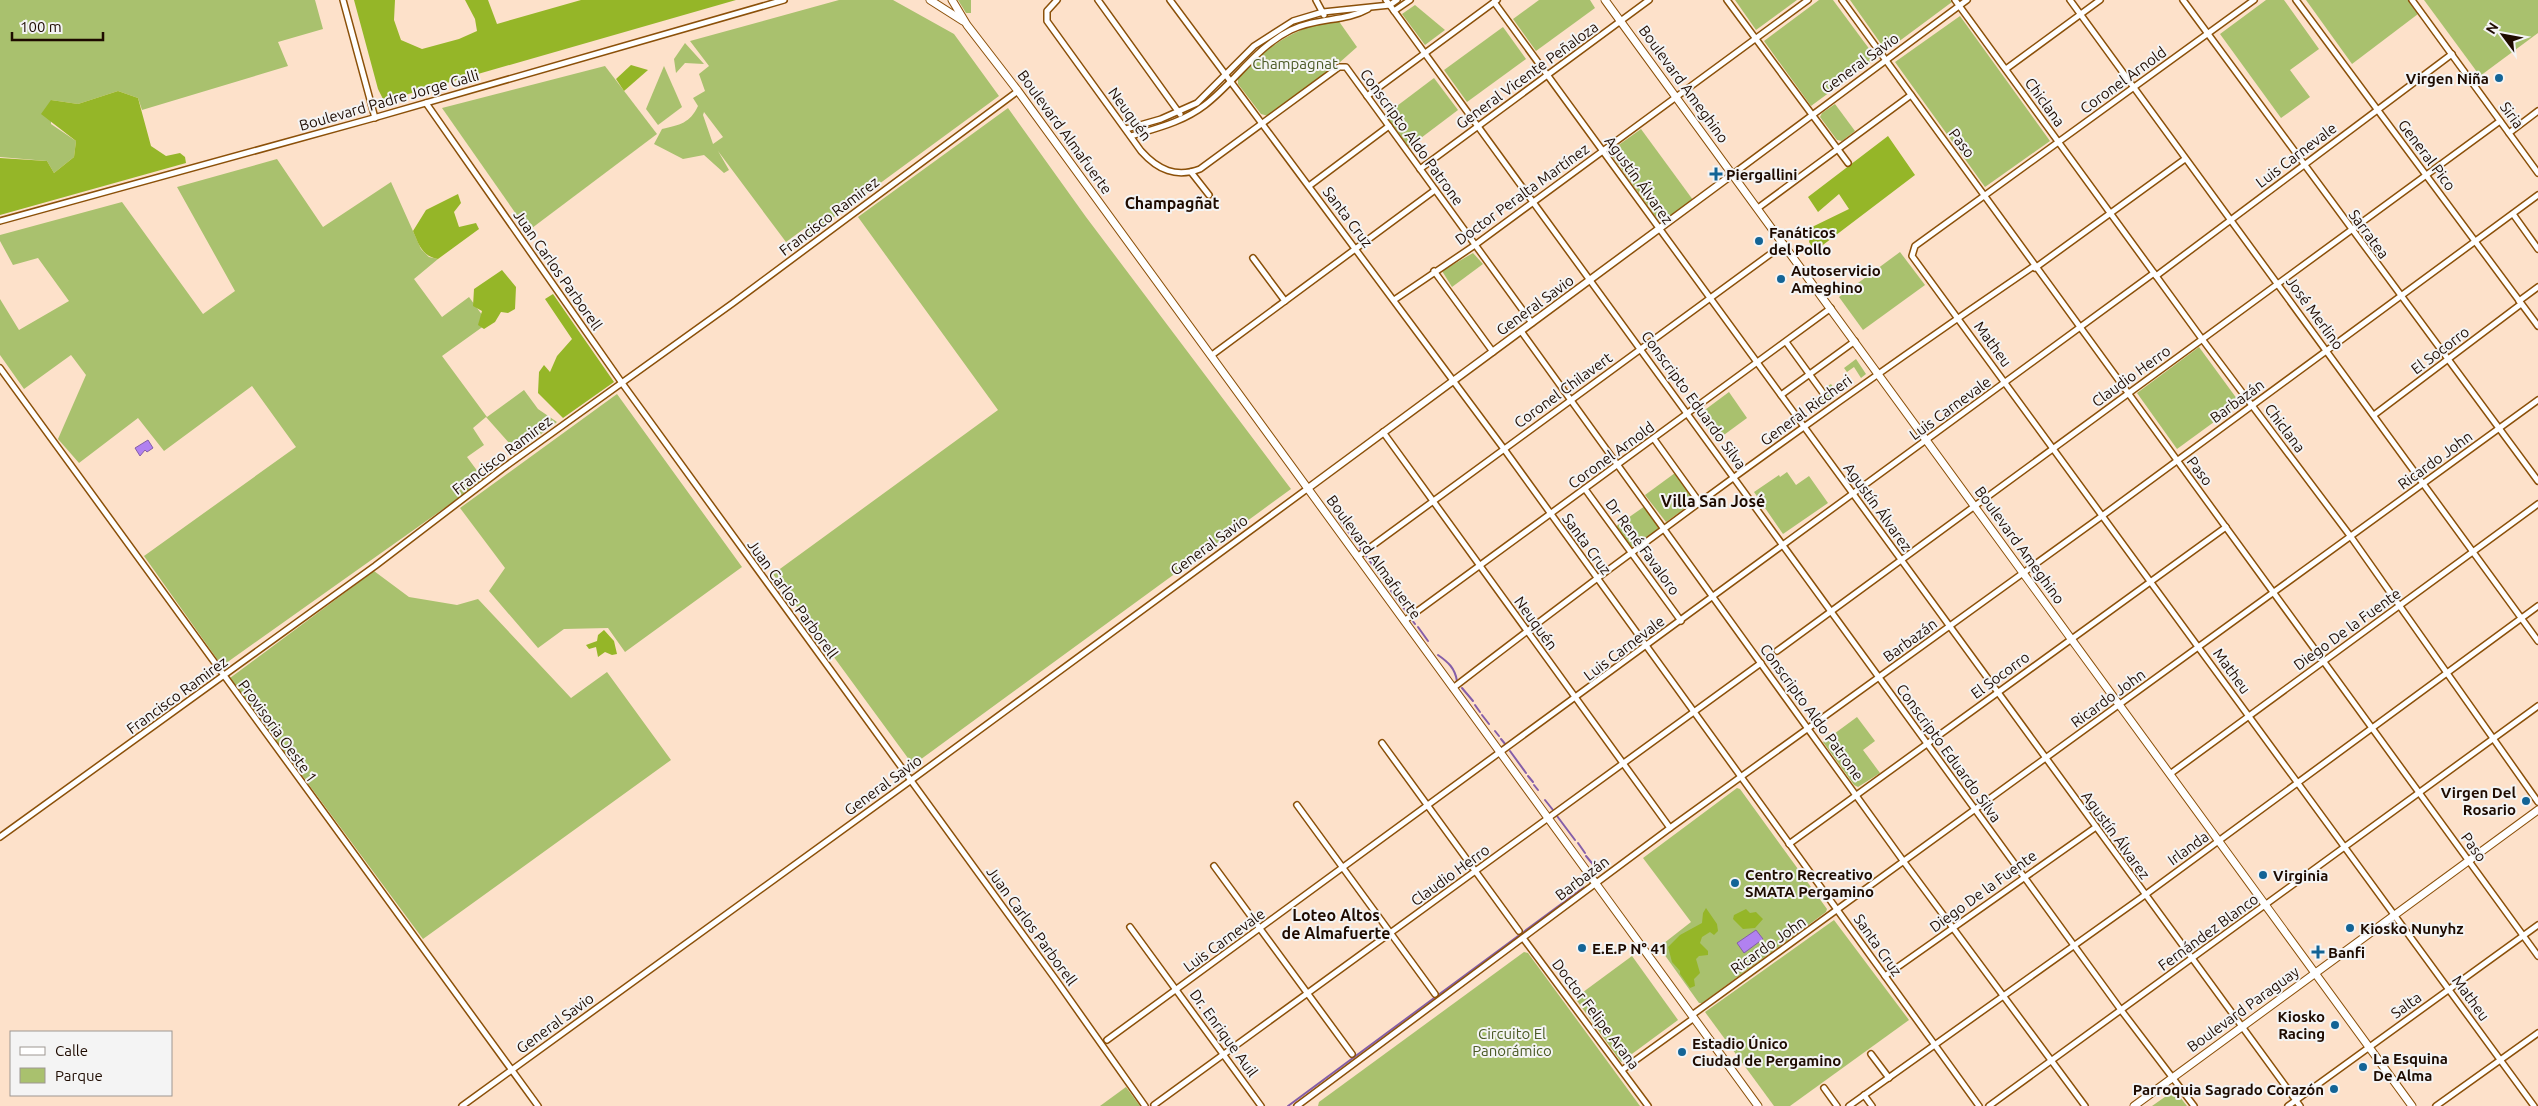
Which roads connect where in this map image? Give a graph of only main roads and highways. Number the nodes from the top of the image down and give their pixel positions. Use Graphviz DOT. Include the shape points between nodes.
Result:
graph roads {
  1 [pos="930,0"];
  2 [pos="952,0"];
  3 [pos="1605,0"];
  4 [pos="967,25"];
  5 [pos="2538,810"];
  6 [pos="2316,973"];
  7 [pos="1758,1106"];
  8 [pos="2134,1106"];
  9 [pos="2412,1106"];
  1 -- 4 [label="main road, Boulevard Almafuerte"];
  2 -- 4 [label="main road, Boulevard Almafuerte"];
  3 -- 6 [label="main road, Boulevard Ameghino"];
  4 -- 7 [label="main road, Boulevard Almafuerte"];
  5 -- 6 [label="main road, Boulevard Paraguay"];
  6 -- 8 [label="main road, Boulevard Paraguay"];
  6 -- 9 [label="main road, Boulevard Ameghino"];
}
